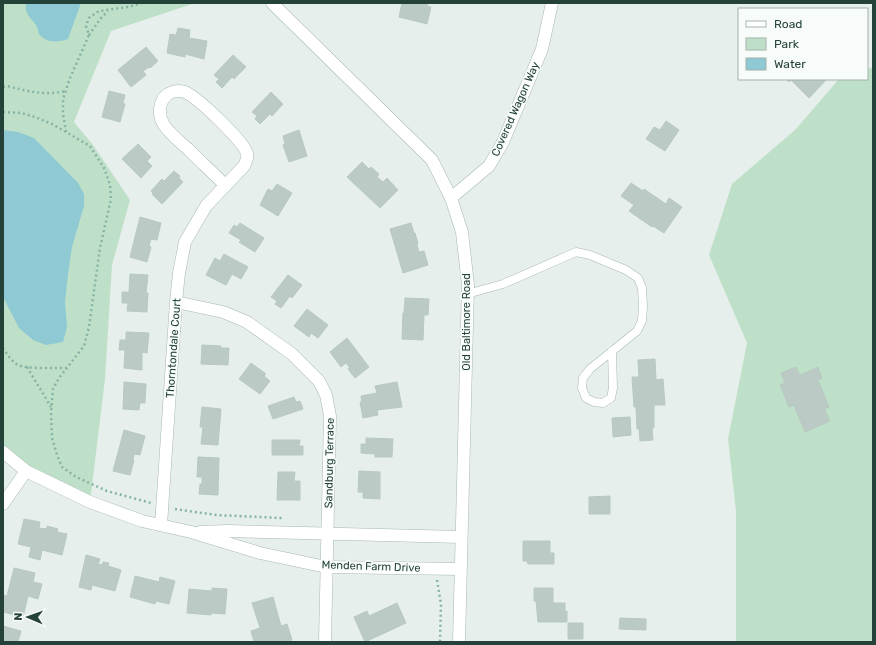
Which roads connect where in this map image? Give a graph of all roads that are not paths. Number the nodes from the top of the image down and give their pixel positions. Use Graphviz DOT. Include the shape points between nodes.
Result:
graph roads {
  1 [pos="272,3"];
  2 [pos="552,3"];
  3 [pos="225,185"];
  4 [pos="452,198"];
  5 [pos="467,294"];
  6 [pos="176,302"];
  7 [pos="612,351"];
  8 [pos="3,452"];
  9 [pos="26,471"];
  10 [pos="3,504"];
  11 [pos="161,525"];
  12 [pos="191,532"];
  13 [pos="327,534"];
  14 [pos="461,537"];
  15 [pos="326,567"];
  16 [pos="460,568"];
  17 [pos="325,642"];
  18 [pos="458,642"];
  1 -- 4 [label="street, Old Baltimore Road" via="432,160"];
  2 -- 4 [label="street, Covered Wagon Way" via="542,49 502,142 489,166"];
  3 -- 3 [label="street, Thorntondale Court" via="247,161 245,148 236,136 193,96 182,91 169,93 160,107 164,124"];
  3 -- 6 [label="street, Thorntondale Court" via="206,206 185,242"];
  4 -- 5 [label="street, Old Baltimore Road" via="462,232"];
  5 -- 7 [label="lane" via="503,284 576,252 590,255 626,270 638,278 642,288 642,321 638,331"];
  5 -- 14 [label="street, Old Baltimore Road"];
  6 -- 11 [label="street, Thorntondale Court"];
  6 -- 13 [label="street, Sandburg Terrace" via="223,312 247,322 292,354 319,381 326,395 330,416"];
  7 -- 7 [label="lane" via="583,378 582,388 586,398 594,402 603,403 611,398"];
  8 -- 9 [label="street, Menden Farm Drive"];
  9 -- 10 [label="street"];
  9 -- 11 [label="street, Menden Farm Drive" via="90,502"];
  11 -- 12 [label="street, Menden Farm Drive"];
  12 -- 13 [label="street, Menden Farm Drive"];
  12 -- 15 [label="street, Menden Farm Drive" via="260,553"];
  13 -- 14 [label="street, Menden Farm Drive"];
  13 -- 15 [label="street, Sandburg Terrace"];
  14 -- 16 [label="street, Old Baltimore Road"];
  15 -- 16 [label="street, Menden Farm Drive"];
  15 -- 17 [label="street, Sandburg Terrace"];
  16 -- 18 [label="street, Old Baltimore Road"];
}
